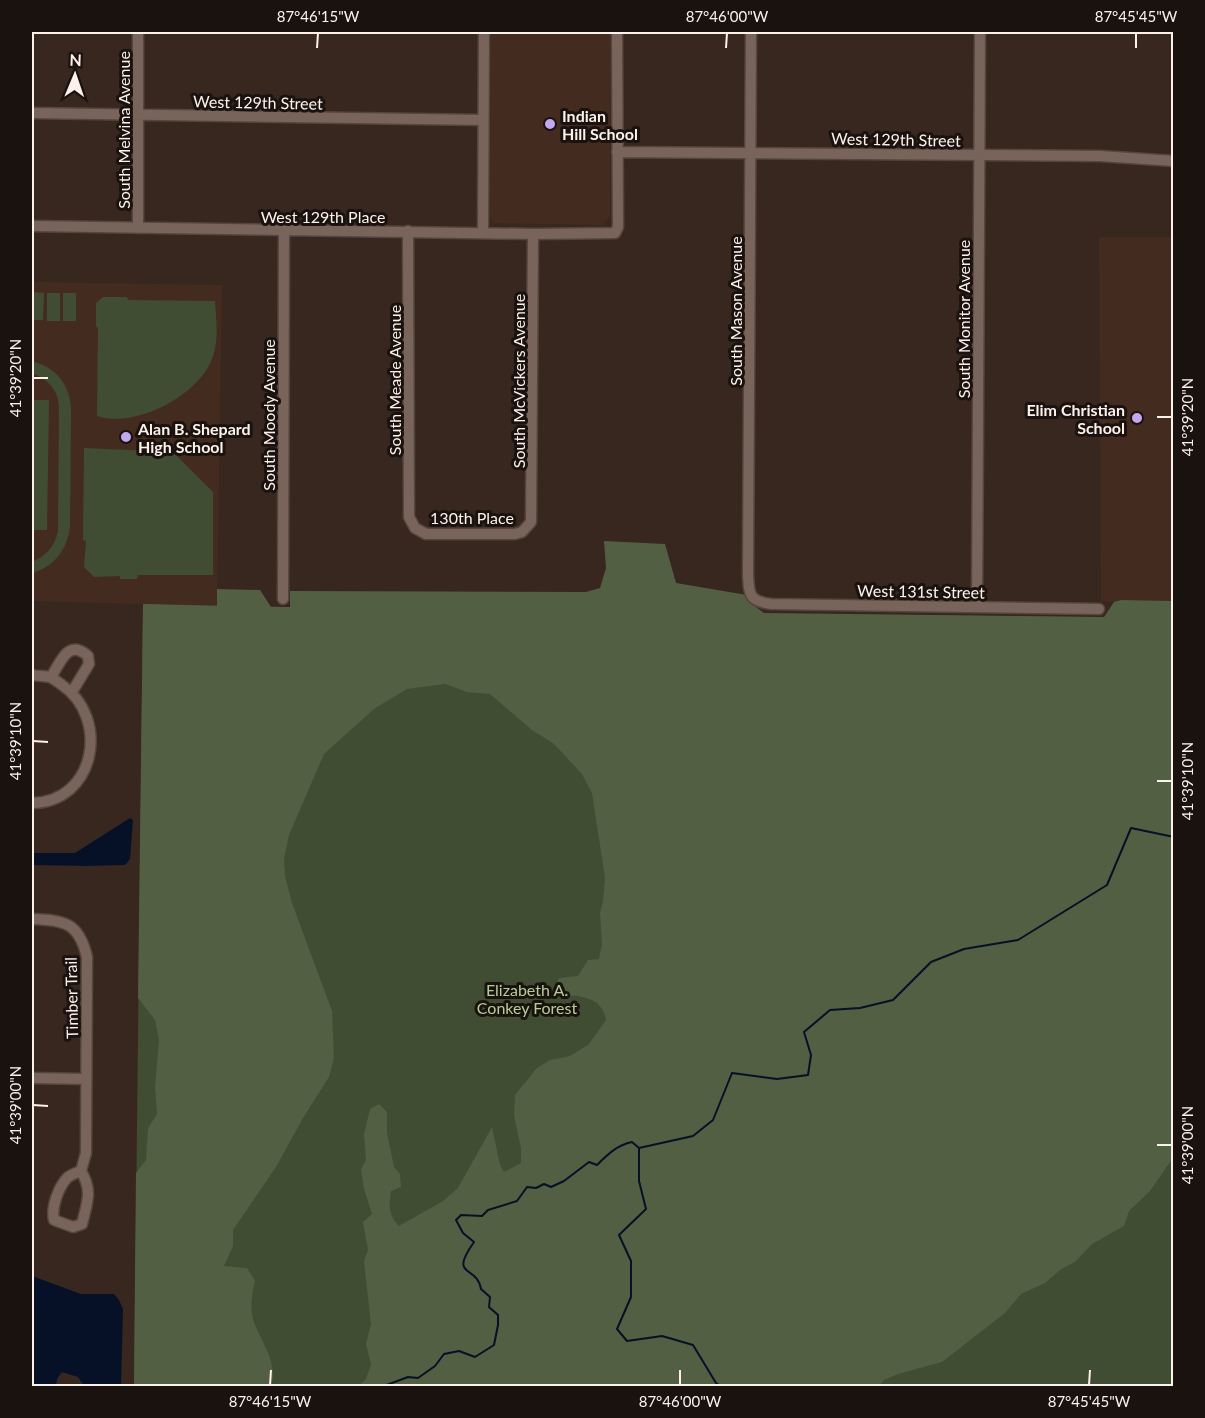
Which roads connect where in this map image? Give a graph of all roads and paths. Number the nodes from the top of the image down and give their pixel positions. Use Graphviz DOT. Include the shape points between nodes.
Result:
graph roads {
  1 [pos="138,32"];
  2 [pos="484,32"];
  3 [pos="617,32"];
  4 [pos="751,32"];
  5 [pos="980,32"];
  6 [pos="32,113"];
  7 [pos="138,115"];
  8 [pos="483,120"];
  9 [pos="617,152"];
  10 [pos="751,153"];
  11 [pos="980,155"];
  12 [pos="1173,161"];
  13 [pos="32,226"];
  14 [pos="138,228"];
  15 [pos="284,231"];
  16 [pos="408,231"];
  17 [pos="483,233"];
  18 [pos="533,234"];
  19 [pos="528,527"];
  20 [pos="415,528"];
  21 [pos="748,590"];
  22 [pos="283,599"];
  23 [pos="977,607"];
  24 [pos="1100,609"];
  25 [pos="32,675"];
  26 [pos="51,677"];
  27 [pos="72,692"];
  28 [pos="32,803"];
  29 [pos="32,919"];
  30 [pos="32,1078"];
  31 [pos="86,1079"];
  32 [pos="81,1171"];
  1 -- 7 [label="street, South Melvina Avenue"];
  2 -- 8 [label="street"];
  3 -- 9 [label="street"];
  4 -- 10 [label="street, South Mason Avenue"];
  5 -- 11 [label="street, South Monitor Avenue"];
  6 -- 7 [label="street, West 129th Street"];
  7 -- 8 [label="street, West 129th Street"];
  7 -- 14 [label="street, South Melvina Avenue"];
  8 -- 17 [label="street"];
  9 -- 10 [label="street, West 129th Street"];
  9 -- 18 [label="street, West 129th Place" via="615,233"];
  10 -- 11 [label="street, West 129th Street"];
  10 -- 21 [label="street, South Mason Avenue"];
  11 -- 12 [label="street, West 129th Street"];
  11 -- 23 [label="street, South Monitor Avenue"];
  13 -- 14 [label="street, West 129th Place"];
  14 -- 15 [label="street, West 129th Place"];
  15 -- 16 [label="street, West 129th Place"];
  15 -- 22 [label="street, South Moody Avenue"];
  16 -- 17 [label="street, West 129th Place"];
  16 -- 20 [label="street, South Meade Avenue" via="409,517"];
  17 -- 18 [label="street, West 129th Place"];
  18 -- 19 [label="street, South McVickers Avenue" via="532,516"];
  19 -- 20 [label="street, 130th Place" via="515,534 426,534"];
  21 -- 23 [label="street, West 131st Street" via="754,600 771,604"];
  23 -- 24 [label="street, West 131st Street"];
  25 -- 26 [label="street"];
  26 -- 27 [label="street"];
  26 -- 27 [label="street" via="66,652 82,650 89,664"];
  27 -- 28 [label="street" via="86,716 89,732 85,771 74,787 59,798"];
  29 -- 31 [label="street, Timber Trail" via="60,921 76,930 84,942"];
  30 -- 31 [label="street"];
  31 -- 32 [label="street, Timber Trail" via="86,1153"];
  32 -- 32 [label="street" via="69,1176 62,1185 51,1211 54,1220 73,1227 82,1224 88,1202 88,1183"];
}
